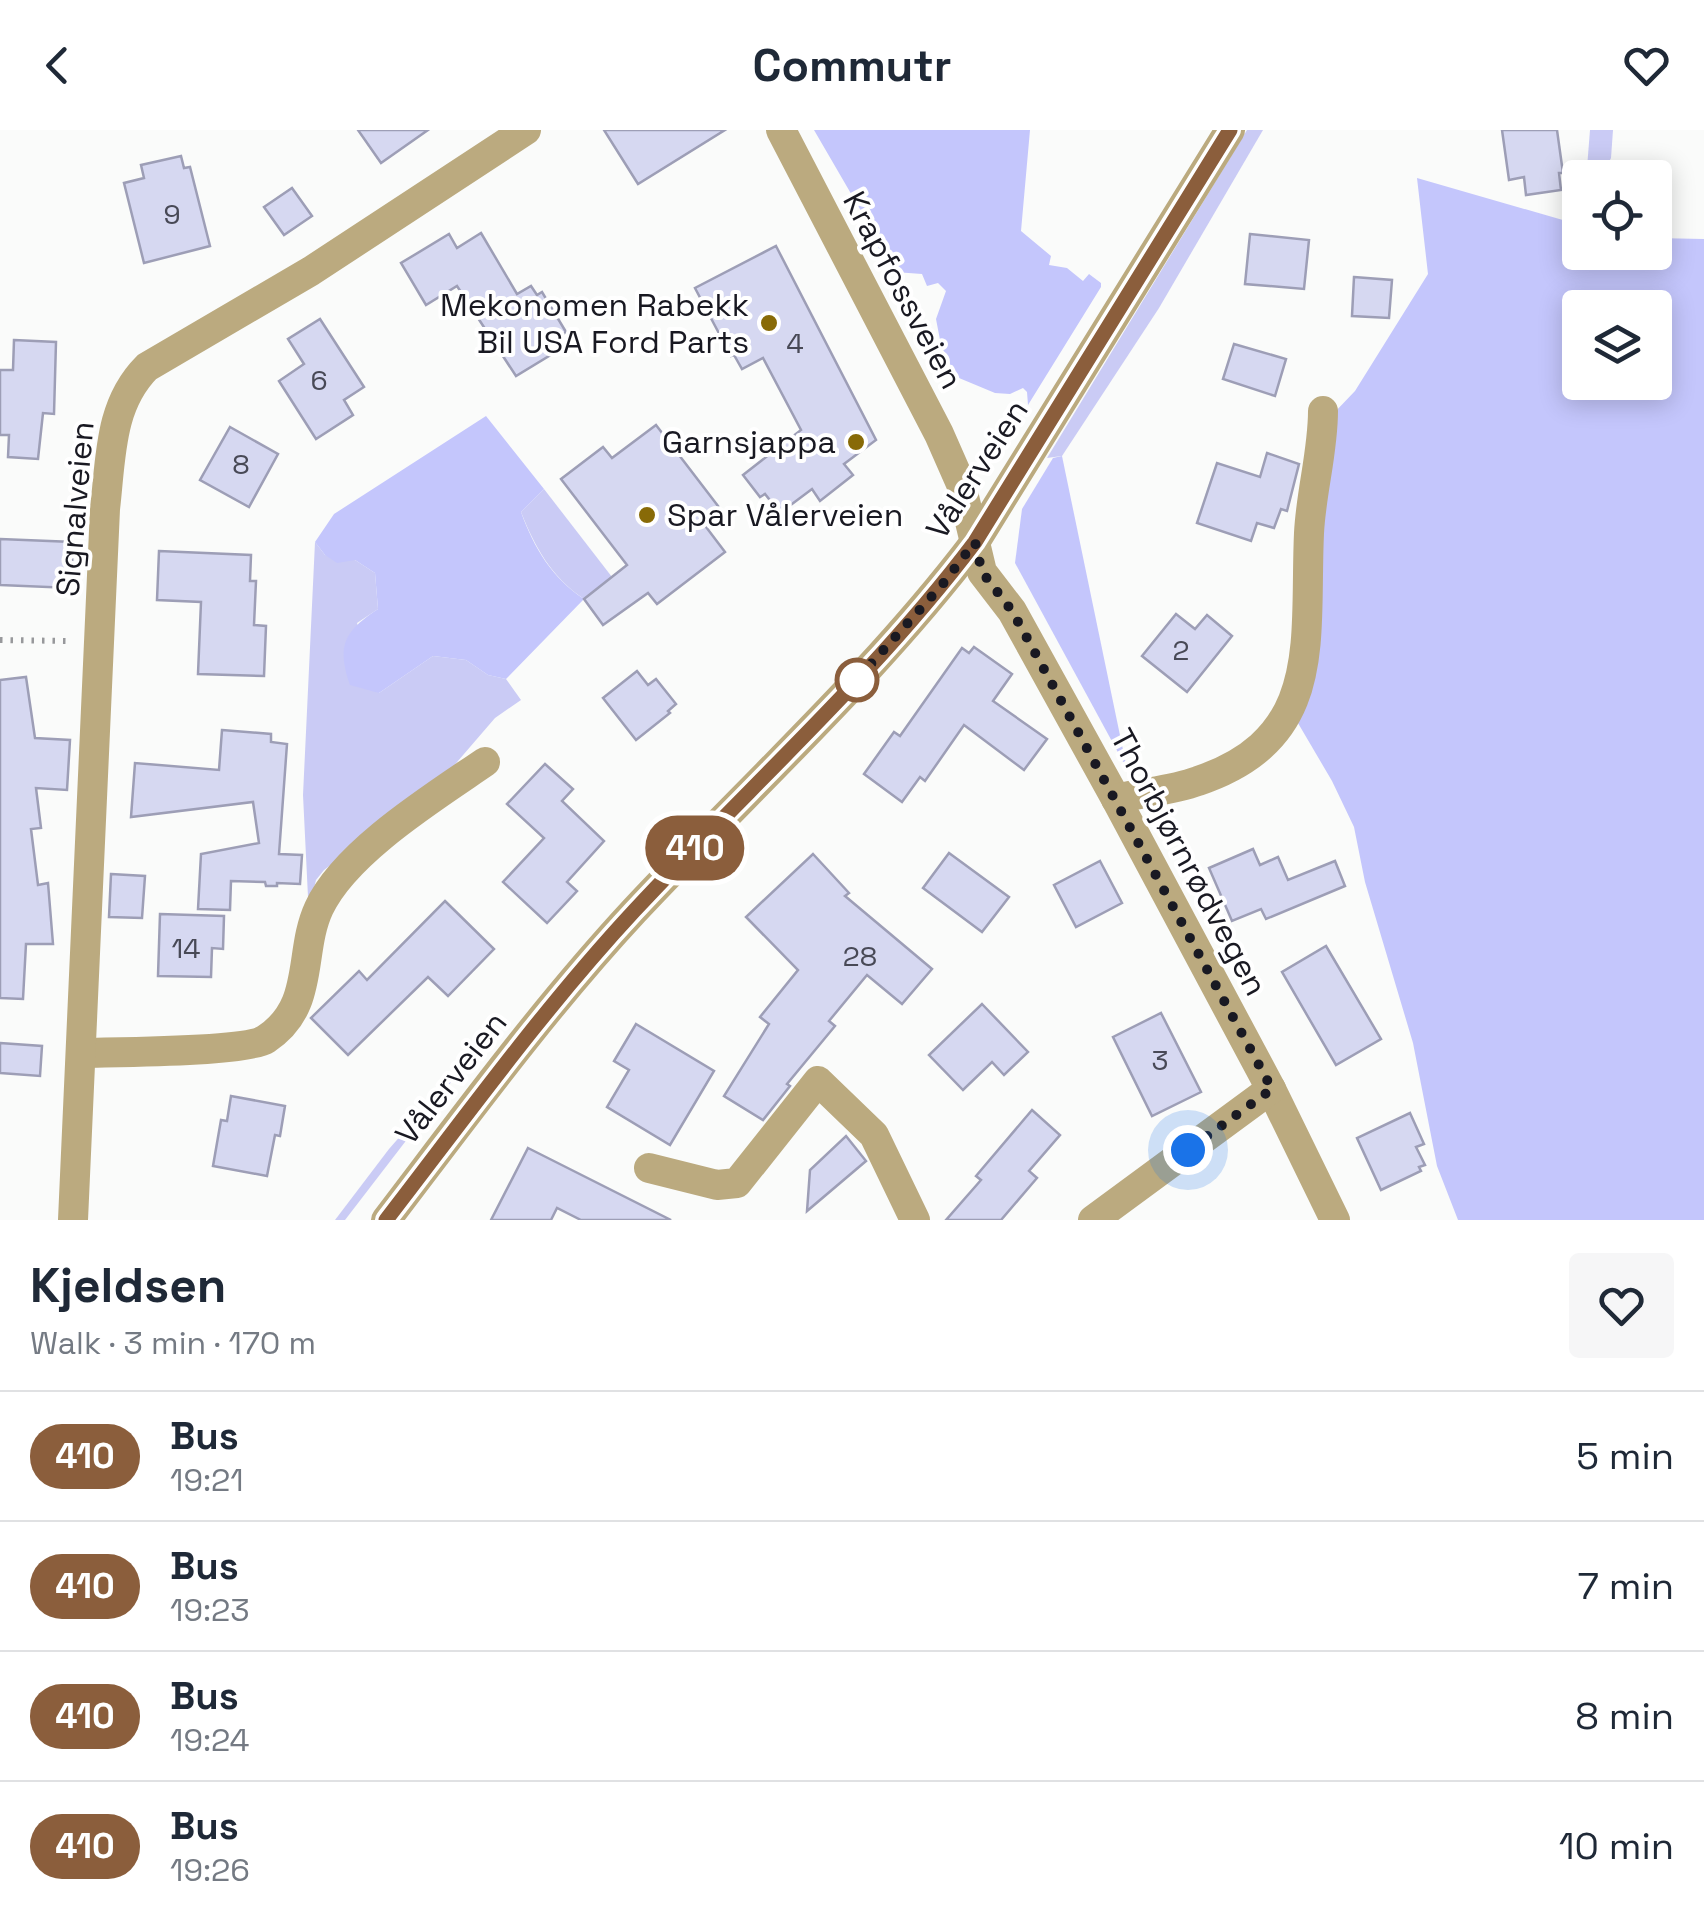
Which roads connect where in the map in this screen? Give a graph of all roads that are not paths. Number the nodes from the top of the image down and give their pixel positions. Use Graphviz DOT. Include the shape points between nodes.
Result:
graph roads {
  1 [pos="526,130"];
  2 [pos="780,130"];
  3 [pos="1230,130"];
  4 [pos="1324,411"];
  5 [pos="975,542"];
  6 [pos="485,762"];
  7 [pos="1116,799"];
  8 [pos="83,1053"];
  9 [pos="1272,1089"];
  10 [pos="649,1168"];
  11 [pos="73,1220"];
  12 [pos="386,1220"];
  13 [pos="914,1220"];
  14 [pos="1093,1220"];
  15 [pos="1335,1220"];
  1 -- 8 [label="street, Signalveien" via="131,383 113,437 106,508"];
  2 -- 5 [label="street, Krapfossveien" via="939,434 961,484"];
  3 -- 5 [label="street, Vålerveien"];
  4 -- 7 [label="street" via="1310,533 1306,660 1286,719 1230,768"];
  5 -- 7 [label="street, Thorbjørnrødvegen" via="982,572 1012,611"];
  5 -- 12 [label="street, Vålerveien" via="838,700 632,913 522,1040"];
  6 -- 8 [label="street" via="411,813 347,869 319,909 296,1009 264,1041"];
  7 -- 9 [label="street, Thorbjørnrødvegen"];
  8 -- 11 [label="street, Signalveien"];
  9 -- 14 [label="street"];
  9 -- 15 [label="street, Thorbjørnrødvegen"];
  10 -- 13 [label="street" via="737,1184 818,1081 874,1135"];
}
